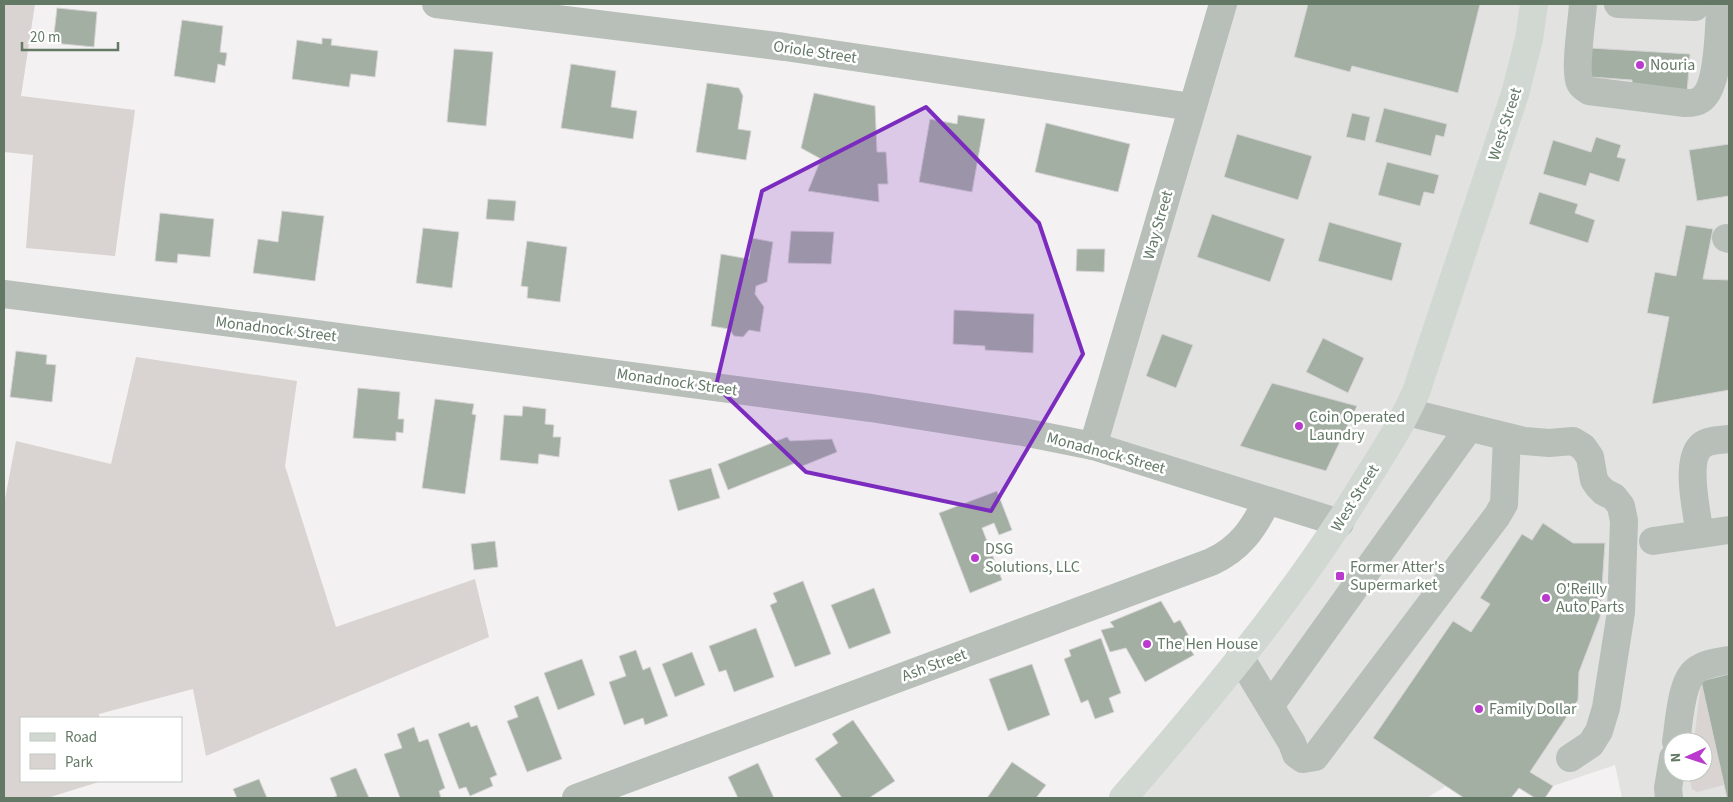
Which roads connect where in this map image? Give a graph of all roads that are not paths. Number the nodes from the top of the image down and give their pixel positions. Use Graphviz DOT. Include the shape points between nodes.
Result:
graph roads {
  1 [pos="436,4"];
  2 [pos="1223,4"];
  3 [pos="1534,4"];
  4 [pos="1583,4"];
  5 [pos="1618,4"];
  6 [pos="1709,11"];
  7 [pos="1192,107"];
  8 [pos="4,294"];
  9 [pos="1407,412"];
  10 [pos="1469,428"];
  11 [pos="1507,438"];
  12 [pos="1729,439"];
  13 [pos="1094,446"];
  14 [pos="1267,501"];
  15 [pos="1340,523"];
  16 [pos="1729,530"];
  17 [pos="1700,534"];
  18 [pos="1653,541"];
  19 [pos="1240,657"];
  20 [pos="1729,660"];
  21 [pos="1270,706"];
  22 [pos="1678,732"];
  23 [pos="1570,758"];
  24 [pos="1669,782"];
  25 [pos="576,798"];
  26 [pos="1123,798"];
  27 [pos="1669,798"];
  1 -- 7 [label="street, Oriole Street" via="785,48"];
  2 -- 7 [label="street, Way Street"];
  3 -- 9 [label="main road, West Street" via="1530,39 1515,94"];
  4 -- 6 [label="street" via="1577,62 1581,85 1589,91 1685,103 1700,101 1708,93 1715,72"];
  5 -- 6 [label="street"];
  7 -- 13 [label="street, Way Street"];
  8 -- 13 [label="street, Monadnock Street" via="871,408"];
  9 -- 10 [label="street"];
  9 -- 15 [label="main road, West Street"];
  10 -- 11 [label="street"];
  10 -- 21 [label="street"];
  11 -- 21 [label="street" via="1504,504 1498,516 1315,757 1303,759 1296,754"];
  11 -- 23 [label="street" via="1549,443 1573,441 1583,447 1590,458 1594,480 1621,506 1624,521 1621,612 1606,708 1591,744"];
  12 -- 17 [label="street" via="1709,442 1698,449 1692,479"];
  13 -- 14 [label="street, Monadnock Street"];
  14 -- 15 [label="street, Monadnock Street"];
  14 -- 25 [label="street, Ash Street" via="1256,524 1236,547 1212,562"];
  15 -- 19 [label="main road, West Street" via="1280,608"];
  16 -- 17 [label="street"];
  17 -- 18 [label="street"];
  19 -- 21 [label="street"];
  19 -- 26 [label="main road, West Street"];
  20 -- 22 [label="street" via="1701,667 1686,682"];
  24 -- 27 [label="street"];
}
